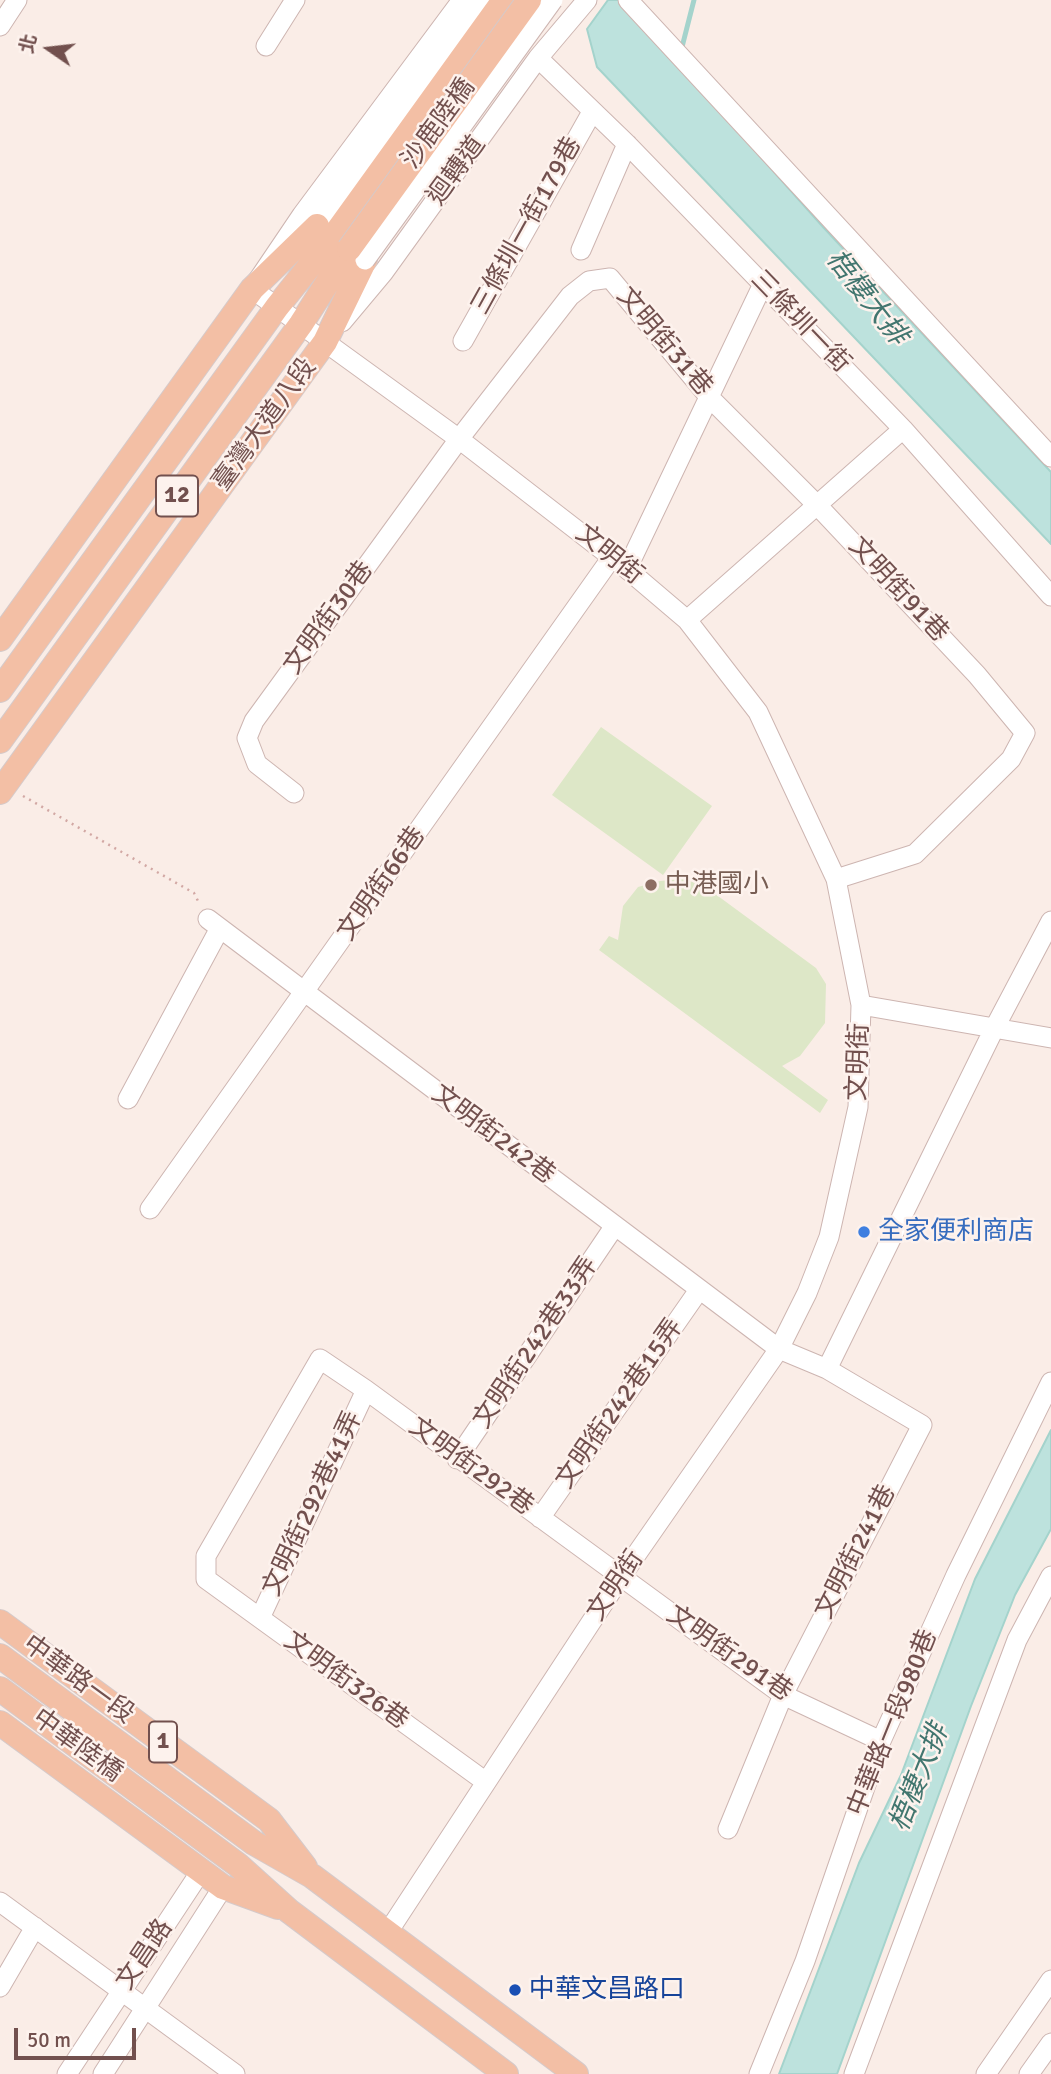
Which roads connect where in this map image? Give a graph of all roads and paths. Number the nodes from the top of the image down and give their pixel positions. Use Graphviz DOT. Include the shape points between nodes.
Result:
graph roads {
  1 [pos="18,0"];
  2 [pos="295,0"];
  3 [pos="462,0"];
  4 [pos="481,0"];
  5 [pos="505,0"];
  6 [pos="529,0"];
  7 [pos="553,0"];
  8 [pos="587,0"];
  9 [pos="628,0"];
  10 [pos="0,26"];
  11 [pos="266,46"];
  12 [pos="538,58"];
  13 [pos="592,112"];
  14 [pos="627,144"];
  15 [pos="341,243"];
  16 [pos="581,250"];
  17 [pos="763,284"];
  18 [pos="252,289"];
  19 [pos="277,307"];
  20 [pos="301,324"];
  21 [pos="463,341"];
  22 [pos="325,342"];
  23 [pos="710,398"];
  24 [pos="903,429"];
  25 [pos="460,439"];
  26 [pos="1051,457"];
  27 [pos="818,506"];
  28 [pos="620,563"];
  29 [pos="1051,596"];
  30 [pos="687,620"];
  31 [pos="0,639"];
  32 [pos="0,690"];
  33 [pos="0,741"];
  34 [pos="2,789"];
  35 [pos="293,793"];
  36 [pos="836,879"];
  37 [pos="1051,921"];
  38 [pos="214,923"];
  39 [pos="305,993"];
  40 [pos="861,1005"];
  41 [pos="995,1027"];
  42 [pos="1051,1038"];
  43 [pos="128,1099"];
  44 [pos="150,1209"];
  45 [pos="614,1227"];
  46 [pos="699,1290"];
  47 [pos="779,1349"];
  48 [pos="827,1369"];
  49 [pos="1051,1382"];
  50 [pos="366,1390"];
  51 [pos="457,1460"];
  52 [pos="540,1518"];
  53 [pos="1051,1576"];
  54 [pos="620,1578"];
  55 [pos="206,1579"];
  56 [pos="260,1618"];
  57 [pos="0,1622"];
  58 [pos="0,1656"];
  59 [pos="0,1689"];
  60 [pos="783,1695"];
  61 [pos="0,1723"];
  62 [pos="881,1741"];
  63 [pos="169,1780"];
  64 [pos="485,1782"];
  65 [pos="728,1829"];
  66 [pos="201,1871"];
  67 [pos="312,1876"];
  68 [pos="223,1887"];
  69 [pos="0,1902"];
  70 [pos="289,1911"];
  71 [pos="35,1927"];
  72 [pos="388,1932"];
  73 [pos="1051,1980"];
  74 [pos="0,1987"];
  75 [pos="121,1991"];
  76 [pos="146,2007"];
  77 [pos="1051,2043"];
  78 [pos="67,2074"];
  79 [pos="103,2074"];
  80 [pos="235,2074"];
  81 [pos="506,2074"];
  82 [pos="576,2074"];
  83 [pos="759,2074"];
  84 [pos="853,2074"];
  85 [pos="986,2074"];
  86 [pos="1029,2074"];
  1 -- 10 [label="street"];
  2 -- 11 [label="street"];
  3 -- 18 [label="street"];
  4 -- 15 [label="street"];
  5 -- 15 [label="main road, 沙鹿陸橋 / 12"];
  6 -- 15 [label="main road, 沙鹿陸橋 / 12, bridge"];
  7 -- 15 [label="street, bridge"];
  8 -- 12 [label="street, 迴轉道"];
  9 -- 26 [label="street"];
  12 -- 13 [label="street, 三條圳一街"];
  12 -- 22 [label="street, 迴轉道" via="383,273"];
  13 -- 14 [label="street, 三條圳一街"];
  13 -- 21 [label="street, 三條圳一街179巷"];
  14 -- 16 [label="street"];
  14 -- 17 [label="street, 三條圳一街"];
  15 -- 18 [label="main road, 12"];
  15 -- 19 [label="main road, 12"];
  15 -- 20 [label="main road, 臺灣大道八段 / 12"];
  15 -- 22 [label="main road, 臺灣大道八段 / 12"];
  17 -- 23 [label="street, 文明街66巷"];
  17 -- 24 [label="street, 三條圳一街"];
  18 -- 19 [label="street, 文明街"];
  18 -- 31 [label="main road, 12"];
  19 -- 20 [label="street, 文明街"];
  19 -- 32 [label="main road, 12"];
  20 -- 22 [label="street, 文明街"];
  20 -- 33 [label="main road, 臺灣大道八段 / 12"];
  22 -- 25 [label="street, 文明街"];
  22 -- 34 [label="main road, 臺灣大道八段 / 12"];
  23 -- 25 [label="street, 文明街31巷" via="610,278 590,281 570,296"];
  23 -- 27 [label="street, 文明街31巷"];
  23 -- 28 [label="street, 文明街66巷"];
  24 -- 27 [label="street"];
  24 -- 29 [label="street, 三條圳一街"];
  25 -- 28 [label="street, 文明街"];
  25 -- 35 [label="street, 文明街30巷" via="254,721 247,738 257,764"];
  27 -- 30 [label="street"];
  27 -- 36 [label="street, 文明街91巷" via="977,675 1025,733 1011,759 915,854"];
  28 -- 30 [label="street, 文明街"];
  28 -- 39 [label="street, 文明街66巷"];
  30 -- 36 [label="street, 文明街" via="758,712"];
  34 -- 38 [label="path" via="194,893"];
  36 -- 40 [label="street, 文明街"];
  37 -- 41 [label="street"];
  38 -- 39 [label="street, 文明街242巷"];
  38 -- 43 [label="street"];
  39 -- 44 [label="street, 文明街66巷"];
  39 -- 45 [label="street, 文明街242巷"];
  40 -- 41 [label="street"];
  40 -- 47 [label="street, 文明街" via="858,1107 844,1180 829,1237"];
  41 -- 42 [label="street"];
  41 -- 48 [label="street"];
  45 -- 46 [label="street, 文明街242巷"];
  45 -- 51 [label="street, 文明街242巷33弄"];
  46 -- 47 [label="street, 文明街242巷"];
  46 -- 52 [label="street, 文明街242巷15弄"];
  47 -- 48 [label="street, 文明街241巷"];
  47 -- 54 [label="street, 文明街"];
  48 -- 60 [label="street, 文明街241巷" via="922,1425"];
  49 -- 62 [label="street, 中華路一段980巷"];
  50 -- 51 [label="street, 文明街292巷"];
  50 -- 55 [label="street, 文明街292巷" via="320,1359 206,1556"];
  50 -- 56 [label="street, 文明街292巷41弄"];
  51 -- 52 [label="street, 文明街292巷"];
  52 -- 54 [label="street, 文明街292巷"];
  53 -- 84 [label="street" via="1017,1640"];
  54 -- 60 [label="street, 文明街291巷"];
  54 -- 64 [label="street, 文明街"];
  55 -- 56 [label="street, 文明街326巷"];
  56 -- 64 [label="street, 文明街326巷"];
  57 -- 67 [label="main road, 中華路一段 / 1" via="269,1821"];
  58 -- 63 [label="main road, 中華陸橋 / 1"];
  59 -- 70 [label="main road, 中華陸橋 / 1" via="238,1865"];
  60 -- 62 [label="street, 文明街291巷"];
  60 -- 65 [label="street, 文明街241巷"];
  61 -- 66 [label="main road, 1"];
  62 -- 83 [label="street, 中華路一段980巷" via="805,1961"];
  63 -- 67 [label="main road, 中華路一段 / 1" via="254,1843"];
  64 -- 72 [label="street, 文明街"];
  66 -- 68 [label="main road, 1"];
  66 -- 75 [label="street, 文昌路"];
  67 -- 72 [label="main road, 中華路一段 / 1"];
  68 -- 70 [label="main road, 1"];
  68 -- 76 [label="street, 文昌路"];
  69 -- 71 [label="street"];
  70 -- 81 [label="main road, 1"];
  71 -- 74 [label="street"];
  71 -- 75 [label="street"];
  72 -- 82 [label="main road, 中華路一段 / 1"];
  73 -- 85 [label="street"];
  75 -- 76 [label="street"];
  75 -- 78 [label="street, 文昌路"];
  76 -- 79 [label="street, 文昌路"];
  76 -- 80 [label="street"];
  77 -- 86 [label="street"];
}
